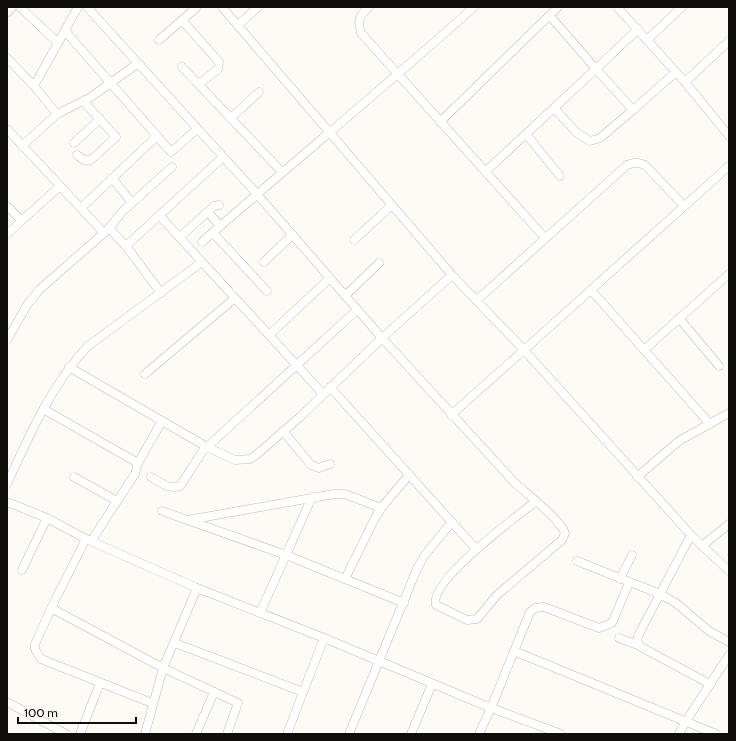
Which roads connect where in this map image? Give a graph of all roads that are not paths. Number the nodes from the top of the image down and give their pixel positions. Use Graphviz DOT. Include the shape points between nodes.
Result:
graph roads {
  1 [pos="12,7"];
  2 [pos="20,7"];
  3 [pos="78,7"];
  4 [pos="87,7"];
  5 [pos="196,7"];
  6 [pos="222,7"];
  7 [pos="258,7"];
  8 [pos="369,7"];
  9 [pos="474,7"];
  10 [pos="558,7"];
  11 [pos="617,7"];
  12 [pos="682,7"];
  13 [pos="7,13"];
  14 [pos="550,16"];
  15 [pos="182,20"];
  16 [pos="238,25"];
  17 [pos="638,29"];
  18 [pos="65,31"];
  19 [pos="159,40"];
  20 [pos="647,40"];
  21 [pos="729,42"];
  22 [pos="58,43"];
  23 [pos="7,58"];
  24 [pos="137,64"];
  25 [pos="182,67"];
  26 [pos="596,69"];
  27 [pos="676,72"];
  28 [pos="398,75"];
  29 [pos="685,82"];
  30 [pos="111,83"];
  31 [pos="199,84"];
  32 [pos="34,86"];
  33 [pos="258,92"];
  34 [pos="84,102"];
  35 [pos="554,108"];
  36 [pos="632,110"];
  37 [pos="57,114"];
  38 [pos="230,118"];
  39 [pos="100,119"];
  40 [pos="440,122"];
  41 [pos="7,129"];
  42 [pos="197,129"];
  43 [pos="329,131"];
  44 [pos="526,134"];
  45 [pos="157,136"];
  46 [pos="729,136"];
  47 [pos="74,143"];
  48 [pos="22,146"];
  49 [pos="77,155"];
  50 [pos="223,157"];
  51 [pos="729,166"];
  52 [pos="172,167"];
  53 [pos="486,171"];
  54 [pos="282,172"];
  55 [pos="560,176"];
  56 [pos="112,178"];
  57 [pos="60,186"];
  58 [pos="257,194"];
  59 [pos="132,203"];
  60 [pos="219,205"];
  61 [pos="392,205"];
  62 [pos="7,206"];
  63 [pos="684,206"];
  64 [pos="81,208"];
  65 [pos="208,212"];
  66 [pos="160,215"];
  67 [pos="21,220"];
  68 [pos="220,226"];
  69 [pos="107,230"];
  70 [pos="213,233"];
  71 [pos="7,234"];
  72 [pos="292,235"];
  73 [pos="180,237"];
  74 [pos="545,238"];
  75 [pos="354,240"];
  76 [pos="202,242"];
  77 [pos="126,246"];
  78 [pos="202,262"];
  79 [pos="264,262"];
  80 [pos="379,263"];
  81 [pos="729,274"];
  82 [pos="452,275"];
  83 [pos="330,278"];
  84 [pos="591,290"];
  85 [pos="267,291"];
  86 [pos="161,293"];
  87 [pos="345,296"];
  88 [pos="235,298"];
  89 [pos="477,300"];
  90 [pos="357,310"];
  91 [pos="679,318"];
  92 [pos="269,335"];
  93 [pos="382,338"];
  94 [pos="7,340"];
  95 [pos="524,350"];
  96 [pos="644,350"];
  97 [pos="296,365"];
  98 [pos="719,366"];
  99 [pos="70,367"];
  100 [pos="145,374"];
  101 [pos="330,387"];
  102 [pos="323,394"];
  103 [pos="45,410"];
  104 [pos="729,413"];
  105 [pos="451,415"];
  106 [pos="162,421"];
  107 [pos="710,424"];
  108 [pos="283,431"];
  109 [pos="206,447"];
  110 [pos="138,464"];
  111 [pos="330,464"];
  112 [pos="409,475"];
  113 [pos="74,477"];
  114 [pos="151,477"];
  115 [pos="637,477"];
  116 [pos="7,484"];
  117 [pos="312,497"];
  118 [pos="117,501"];
  119 [pos="7,502"];
  120 [pos="535,502"];
  121 [pos="381,508"];
  122 [pos="162,511"];
  123 [pos="47,518"];
  124 [pos="187,520"];
  125 [pos="451,523"];
  126 [pos="729,524"];
  127 [pos="690,535"];
  128 [pos="89,540"];
  129 [pos="702,546"];
  130 [pos="476,549"];
  131 [pos="632,555"];
  132 [pos="286,556"];
  133 [pos="577,561"];
  134 [pos="22,570"];
  135 [pos="729,571"];
  136 [pos="345,579"];
  137 [pos="620,579"];
  138 [pos="629,583"];
  139 [pos="197,588"];
  140 [pos="660,594"];
  141 [pos="404,603"];
  142 [pos="51,608"];
  143 [pos="260,613"];
  144 [pos="324,638"];
  145 [pos="619,638"];
  146 [pos="729,642"];
  147 [pos="175,643"];
  148 [pos="638,645"];
  149 [pos="514,651"];
  150 [pos="729,655"];
  151 [pos="379,661"];
  152 [pos="163,668"];
  153 [pos="100,683"];
  154 [pos="432,684"];
  155 [pos="710,684"];
  156 [pos="214,692"];
  157 [pos="303,692"];
  158 [pos="7,702"];
  159 [pos="152,703"];
  160 [pos="491,708"];
  161 [pos="686,721"];
  162 [pos="66,734"];
  163 [pos="80,734"];
  164 [pos="145,734"];
  165 [pos="196,734"];
  166 [pos="226,734"];
  167 [pos="287,734"];
  168 [pos="349,734"];
  169 [pos="411,734"];
  170 [pos="479,734"];
  171 [pos="561,734"];
  172 [pos="680,734"];
  173 [pos="716,734"];
  1 -- 13 [label="street"];
  2 -- 22 [label="street"];
  3 -- 18 [label="street"];
  4 -- 24 [label="street"];
  5 -- 15 [label="street"];
  6 -- 16 [label="street"];
  7 -- 16 [label="street"];
  8 -- 28 [label="street" via="359,18 361,32"];
  9 -- 28 [label="street"];
  10 -- 14 [label="street"];
  11 -- 17 [label="street"];
  12 -- 20 [label="street"];
  14 -- 26 [label="street"];
  14 -- 40 [label="street"];
  15 -- 19 [label="street"];
  15 -- 31 [label="street" via="219,62 218,69"];
  16 -- 43 [label="street"];
  17 -- 20 [label="street"];
  17 -- 26 [label="street"];
  18 -- 22 [label="street"];
  18 -- 30 [label="street"];
  20 -- 27 [label="street"];
  21 -- 29 [label="street"];
  22 -- 32 [label="street"];
  23 -- 32 [label="street"];
  24 -- 30 [label="street"];
  24 -- 42 [label="street"];
  25 -- 31 [label="street"];
  26 -- 35 [label="street"];
  26 -- 36 [label="street"];
  27 -- 29 [label="street"];
  27 -- 36 [label="street"];
  28 -- 40 [label="street"];
  28 -- 43 [label="street"];
  29 -- 46 [label="street"];
  30 -- 34 [label="street"];
  30 -- 45 [label="street"];
  31 -- 38 [label="street"];
  32 -- 37 [label="street"];
  33 -- 38 [label="street"];
  34 -- 37 [label="street"];
  34 -- 39 [label="street"];
  35 -- 36 [label="street" via="576,133 590,141 600,138"];
  35 -- 44 [label="street"];
  37 -- 48 [label="street"];
  38 -- 54 [label="street"];
  39 -- 47 [label="street"];
  39 -- 49 [label="street" via="116,137 91,160 84,160"];
  40 -- 53 [label="street"];
  41 -- 48 [label="street"];
  42 -- 45 [label="street" via="171,152"];
  42 -- 50 [label="street"];
  43 -- 54 [label="street"];
  43 -- 61 [label="street"];
  44 -- 53 [label="street"];
  44 -- 55 [label="street"];
  45 -- 56 [label="street"];
  48 -- 57 [label="street"];
  50 -- 58 [label="street"];
  50 -- 66 [label="street"];
  51 -- 63 [label="street"];
  52 -- 59 [label="street"];
  53 -- 74 [label="street"];
  54 -- 58 [label="street"];
  56 -- 59 [label="street"];
  56 -- 64 [label="street"];
  57 -- 64 [label="street"];
  57 -- 67 [label="street"];
  58 -- 68 [label="street"];
  58 -- 72 [label="street"];
  59 -- 69 [label="street"];
  60 -- 65 [label="street"];
  61 -- 75 [label="street"];
  61 -- 82 [label="street"];
  62 -- 67 [label="street"];
  63 -- 74 [label="street" via="645,165 640,162 633,163"];
  63 -- 84 [label="street"];
  64 -- 69 [label="street"];
  65 -- 68 [label="street"];
  65 -- 73 [label="street"];
  66 -- 73 [label="street"];
  66 -- 77 [label="street"];
  67 -- 71 [label="street"];
  68 -- 70 [label="street"];
  69 -- 77 [label="street"];
  69 -- 94 [label="street" via="40,290 27,306"];
  70 -- 76 [label="street"];
  70 -- 85 [label="street"];
  72 -- 79 [label="street"];
  72 -- 83 [label="street"];
  73 -- 78 [label="street"];
  74 -- 89 [label="street"];
  77 -- 86 [label="street"];
  78 -- 86 [label="street"];
  78 -- 88 [label="street"];
  80 -- 87 [label="street"];
  81 -- 91 [label="street"];
  82 -- 89 [label="street"];
  82 -- 93 [label="street"];
  83 -- 87 [label="street"];
  83 -- 92 [label="street"];
  84 -- 95 [label="street"];
  84 -- 96 [label="street"];
  86 -- 99 [label="street" via="88,346"];
  87 -- 90 [label="street"];
  88 -- 92 [label="street"];
  88 -- 100 [label="street"];
  89 -- 95 [label="street"];
  90 -- 93 [label="street"];
  90 -- 97 [label="street"];
  91 -- 96 [label="street"];
  91 -- 98 [label="street"];
  92 -- 97 [label="street"];
  93 -- 101 [label="street"];
  93 -- 105 [label="street"];
  95 -- 105 [label="street"];
  95 -- 115 [label="street"];
  96 -- 107 [label="street"];
  97 -- 102 [label="street"];
  97 -- 109 [label="street"];
  99 -- 103 [label="street"];
  99 -- 106 [label="street"];
  101 -- 102 [label="street"];
  101 -- 112 [label="street"];
  102 -- 108 [label="street"];
  103 -- 110 [label="street"];
  103 -- 116 [label="street"];
  104 -- 107 [label="street"];
  105 -- 120 [label="street"];
  106 -- 109 [label="street"];
  106 -- 110 [label="street"];
  107 -- 115 [label="street" via="679,441"];
  108 -- 109 [label="street" via="250,459 235,460"];
  108 -- 111 [label="street" via="311,465 319,468"];
  109 -- 114 [label="street" via="180,486 167,487"];
  110 -- 118 [label="street" via="135,474"];
  112 -- 121 [label="street"];
  112 -- 125 [label="street"];
  113 -- 118 [label="street"];
  115 -- 127 [label="street"];
  117 -- 121 [label="street" via="345,494"];
  117 -- 124 [label="street"];
  117 -- 132 [label="street"];
  118 -- 128 [label="street"];
  119 -- 123 [label="street"];
  120 -- 130 [label="street"];
  120 -- 130 [label="street" via="552,516 564,530 564,535 473,621 442,608 436,604 435,599 446,581"];
  121 -- 136 [label="street"];
  122 -- 124 [label="street"];
  123 -- 128 [label="street"];
  123 -- 134 [label="street"];
  124 -- 132 [label="street"];
  125 -- 130 [label="street"];
  125 -- 141 [label="street" via="424,556"];
  126 -- 129 [label="street"];
  127 -- 129 [label="street"];
  127 -- 140 [label="street"];
  128 -- 139 [label="street"];
  128 -- 142 [label="street"];
  129 -- 135 [label="street"];
  131 -- 137 [label="street"];
  132 -- 136 [label="street"];
  132 -- 143 [label="street"];
  133 -- 137 [label="street"];
  136 -- 141 [label="street"];
  137 -- 138 [label="street"];
  138 -- 140 [label="street"];
  138 -- 149 [label="street" via="612,623 606,627 599,628 544,606 535,608 530,612"];
  139 -- 143 [label="street"];
  139 -- 147 [label="street"];
  140 -- 146 [label="street" via="676,603 709,631"];
  140 -- 148 [label="street" via="638,636"];
  141 -- 151 [label="street"];
  142 -- 152 [label="street"];
  142 -- 153 [label="street" via="35,644 37,656"];
  143 -- 144 [label="street"];
  144 -- 151 [label="street"];
  144 -- 157 [label="street"];
  145 -- 148 [label="street"];
  147 -- 152 [label="street"];
  147 -- 157 [label="street"];
  148 -- 155 [label="street"];
  149 -- 160 [label="street"];
  149 -- 161 [label="street"];
  150 -- 155 [label="street"];
  151 -- 154 [label="street"];
  151 -- 168 [label="street"];
  152 -- 156 [label="street"];
  152 -- 159 [label="street"];
  153 -- 159 [label="street"];
  153 -- 163 [label="street"];
  154 -- 160 [label="street"];
  154 -- 169 [label="street"];
  155 -- 161 [label="street"];
  156 -- 165 [label="street"];
  156 -- 166 [label="street" via="238,703"];
  157 -- 167 [label="street"];
  158 -- 162 [label="street"];
  159 -- 164 [label="street"];
  160 -- 170 [label="street"];
  160 -- 171 [label="street"];
  161 -- 172 [label="street"];
  161 -- 173 [label="street"];
}
